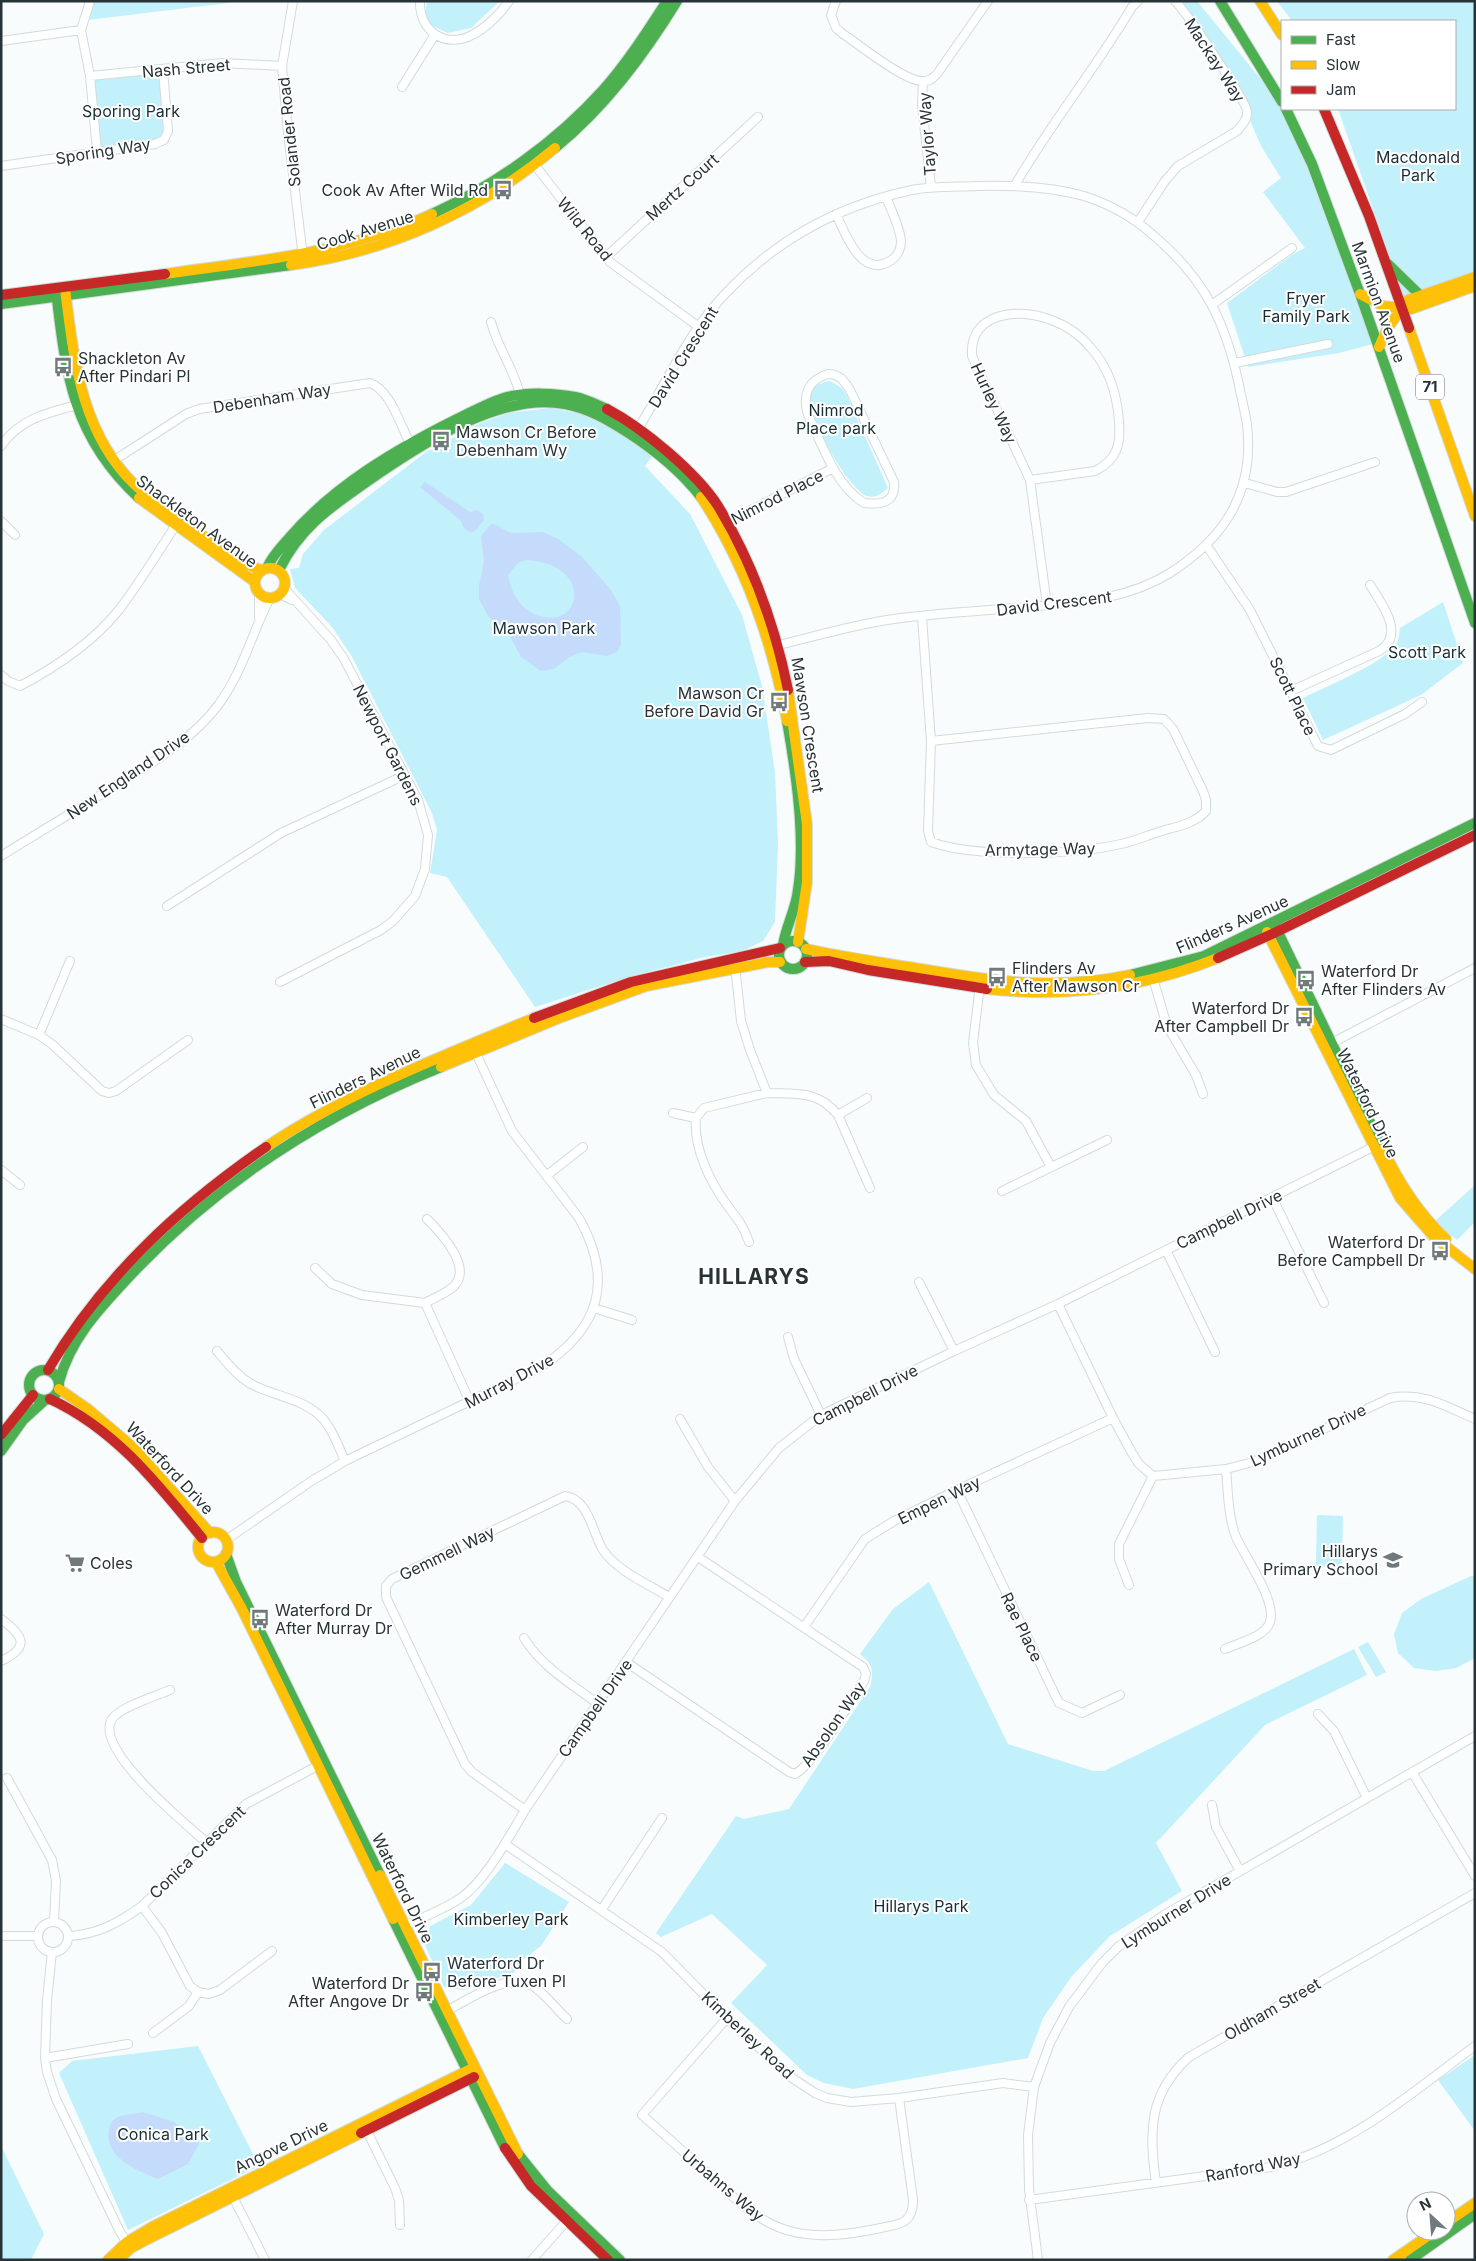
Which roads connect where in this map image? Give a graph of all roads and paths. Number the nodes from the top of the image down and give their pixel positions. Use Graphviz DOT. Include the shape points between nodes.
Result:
graph roads {
  1 [pos="90,1"];
  2 [pos="293,1"];
  3 [pos="420,1"];
  4 [pos="509,1"];
  5 [pos="667,1"];
  6 [pos="677,1"];
  7 [pos="836,1"];
  8 [pos="988,1"];
  9 [pos="1138,1"];
  10 [pos="1175,1"];
  11 [pos="1220,1"];
  12 [pos="1260,1"];
  13 [pos="81,30"];
  14 [pos="1281,33"];
  15 [pos="434,36"];
  16 [pos="1,41"];
  17 [pos="282,66"];
  18 [pos="163,70"];
  19 [pos="90,76"];
  20 [pos="924,81"];
  21 [pos="402,88"];
  22 [pos="1281,100"];
  23 [pos="1286,110"];
  24 [pos="1324,110"];
  25 [pos="758,117"];
  26 [pos="97,151"];
  27 [pos="531,161"];
  28 [pos="1,166"];
  29 [pos="1015,185"];
  30 [pos="932,187"];
  31 [pos="886,197"];
  32 [pos="836,214"];
  33 [pos="1138,222"];
  34 [pos="1292,248"];
  35 [pos="606,257"];
  36 [pos="303,258"];
  37 [pos="1384,259"];
  38 [pos="1475,277"];
  39 [pos="1475,286"];
  40 [pos="61,292"];
  41 [pos="1360,294"];
  42 [pos="1,295"];
  43 [pos="1421,296"];
  44 [pos="1,304"];
  45 [pos="1213,304"];
  46 [pos="1401,307"];
  47 [pos="491,322"];
  48 [pos="699,327"];
  49 [pos="1328,344"];
  50 [pos="1379,347"];
  51 [pos="1235,363"];
  52 [pos="521,399"];
  53 [pos="79,404"];
  54 [pos="636,432"];
  55 [pos="1,446"];
  56 [pos="412,447"];
  57 [pos="1375,462"];
  58 [pos="109,463"];
  59 [pos="833,468"];
  60 [pos="1030,480"];
  61 [pos="1245,483"];
  62 [pos="1475,516"];
  63 [pos="1,521"];
  64 [pos="178,522"];
  65 [pos="724,524"];
  66 [pos="15,535"];
  67 [pos="1207,546"];
  68 [pos="264,569"];
  69 [pos="279,570"];
  70 [pos="255,582"];
  71 [pos="1370,585"];
  72 [pos="259,593"];
  73 [pos="278,593"];
  74 [pos="1048,605"];
  75 [pos="922,617"];
  76 [pos="259,620"];
  77 [pos="1475,623"];
  78 [pos="775,646"];
  79 [pos="1,675"];
  80 [pos="1291,691"];
  81 [pos="1422,702"];
  82 [pos="931,741"];
  83 [pos="405,775"];
  84 [pos="1475,817"];
  85 [pos="1475,823"];
  86 [pos="1475,835"];
  87 [pos="1433,844"];
  88 [pos="1,856"];
  89 [pos="167,906"];
  90 [pos="1271,930"];
  91 [pos="782,946"];
  92 [pos="802,946"];
  93 [pos="70,961"];
  94 [pos="780,962"];
  95 [pos="806,962"];
  96 [pos="735,964"];
  97 [pos="1475,968"];
  98 [pos="1152,976"];
  99 [pos="280,982"];
  100 [pos="980,985"];
  101 [pos="1,1019"];
  102 [pos="39,1035"];
  103 [pos="188,1040"];
  104 [pos="1327,1045"];
  105 [pos="474,1049"];
  106 [pos="768,1093"];
  107 [pos="1203,1094"];
  108 [pos="867,1098"];
  109 [pos="674,1114"];
  110 [pos="838,1115"];
  111 [pos="696,1118"];
  112 [pos="1107,1140"];
  113 [pos="1377,1145"];
  114 [pos="583,1147"];
  115 [pos="1051,1167"];
  116 [pos="1,1170"];
  117 [pos="546,1176"];
  118 [pos="20,1186"];
  119 [pos="870,1188"];
  120 [pos="1002,1191"];
  121 [pos="1273,1199"];
  122 [pos="427,1219"];
  123 [pos="749,1242"];
  124 [pos="1166,1250"];
  125 [pos="1475,1261"];
  126 [pos="315,1268"];
  127 [pos="1475,1269"];
  128 [pos="919,1282"];
  129 [pos="425,1303"];
  130 [pos="1324,1303"];
  131 [pos="1058,1304"];
  132 [pos="594,1308"];
  133 [pos="632,1320"];
  134 [pos="788,1337"];
  135 [pos="216,1351"];
  136 [pos="954,1351"];
  137 [pos="1215,1352"];
  138 [pos="48,1370"];
  139 [pos="59,1385"];
  140 [pos="33,1395"];
  141 [pos="47,1400"];
  142 [pos="470,1402"];
  143 [pos="821,1415"];
  144 [pos="1113,1418"];
  145 [pos="680,1419"];
  146 [pos="1475,1419"];
  147 [pos="1,1435"];
  148 [pos="1,1451"];
  149 [pos="345,1461"];
  150 [pos="1226,1469"];
  151 [pos="1153,1476"];
  152 [pos="957,1490"];
  153 [pos="735,1500"];
  154 [pos="206,1536"];
  155 [pos="226,1540"];
  156 [pos="226,1554"];
  157 [pos="698,1557"];
  158 [pos="216,1562"];
  159 [pos="1129,1585"];
  160 [pos="669,1597"];
  161 [pos="1,1619"];
  162 [pos="804,1627"];
  163 [pos="524,1638"];
  164 [pos="1225,1649"];
  165 [pos="1,1661"];
  166 [pos="626,1662"];
  167 [pos="170,1690"];
  168 [pos="1120,1695"];
  169 [pos="597,1703"];
  170 [pos="1318,1714"];
  171 [pos="1475,1736"];
  172 [pos="321,1764"];
  173 [pos="1412,1772"];
  174 [pos="7,1778"];
  175 [pos="1367,1798"];
  176 [pos="1212,1805"];
  177 [pos="525,1810"];
  178 [pos="662,1818"];
  179 [pos="206,1842"];
  180 [pos="505,1844"];
  181 [pos="1240,1871"];
  182 [pos="1475,1876"];
  183 [pos="1475,1893"];
  184 [pos="142,1906"];
  185 [pos="602,1909"];
  186 [pos="54,1921"];
  187 [pos="401,1928"];
  188 [pos="1,1936"];
  189 [pos="38,1936"];
  190 [pos="68,1936"];
  191 [pos="272,1951"];
  192 [pos="52,1952"];
  193 [pos="198,1992"];
  194 [pos="443,2013"];
  195 [pos="727,2018"];
  196 [pos="567,2019"];
  197 [pos="153,2033"];
  198 [pos="128,2044"];
  199 [pos="1475,2046"];
  200 [pos="45,2058"];
  201 [pos="472,2074"];
  202 [pos="1034,2087"];
  203 [pos="899,2098"];
  204 [pos="365,2127"];
  205 [pos="1156,2183"];
  206 [pos="231,2193"];
  207 [pos="1030,2200"];
  208 [pos="1475,2203"];
  209 [pos="1475,2214"];
  210 [pos="1456,2216"];
  211 [pos="570,2217"];
  212 [pos="400,2225"];
  213 [pos="1426,2241"];
  214 [pos="129,2245"];
  215 [pos="1413,2256"];
  216 [pos="108,2260"];
  217 [pos="118,2260"];
  218 [pos="265,2260"];
  219 [pos="532,2260"];
  220 [pos="608,2260"];
  221 [pos="620,2260"];
  222 [pos="1038,2260"];
  223 [pos="1394,2260"];
  1 -- 13 [label="street"];
  2 -- 17 [label="street, Solander Road"];
  3 -- 15 [label="street" via="422,17"];
  4 -- 15 [label="street" via="474,34 448,39"];
  5 -- 27 [label="main road, Cook Avenue" via="630,56 602,90"];
  6 -- 27 [label="main road, Cook Avenue" via="618,86 573,132"];
  7 -- 20 [label="street, Taylor Way" via="831,15 843,34 908,78"];
  8 -- 20 [label="street, Taylor Way" via="937,74"];
  9 -- 29 [label="street" via="1038,145"];
  10 -- 33 [label="street, Mackay Way" via="1234,86 1247,113 1237,131 1178,166"];
  11 -- 22 [label="main road"];
  12 -- 14 [label="main road"];
  13 -- 16 [label="street"];
  13 -- 19 [label="street"];
  15 -- 21 [label="street"];
  17 -- 18 [label="street, Nash Street" via="222,63"];
  17 -- 36 [label="street, Solander Road"];
  18 -- 19 [label="street, Nash Street"];
  18 -- 26 [label="street, Sporing Way" via="168,131 164,140"];
  19 -- 26 [label="street"];
  20 -- 30 [label="street, Taylor Way" via="922,105"];
  23 -- 41 [label="main road, Marmion Avenue / 71" via="1312,164"];
  24 -- 37 [label="main road, Marmion Avenue / 71"];
  25 -- 35 [label="street, Mertz Court"];
  26 -- 28 [label="street, Sporing Way"];
  27 -- 35 [label="street, Wild Road"];
  27 -- 36 [label="main road, Cook Avenue" via="478,200 415,232 352,252"];
  29 -- 30 [label="street, David Crescent"];
  29 -- 33 [label="street, David Crescent" via="1084,196"];
  30 -- 31 [label="street, David Crescent"];
  31 -- 32 [label="street, David Crescent"];
  31 -- 32 [label="street" via="901,241 896,256 889,262 871,264 858,255"];
  32 -- 48 [label="street, David Crescent" via="808,227 749,270 723,295"];
  33 -- 45 [label="street, David Crescent" via="1188,267"];
  34 -- 45 [label="street"];
  35 -- 48 [label="street, Wild Road"];
  36 -- 40 [label="main road, Cook Avenue"];
  37 -- 43 [label="main road"];
  37 -- 46 [label="main road, Marmion Avenue / 71"];
  38 -- 43 [label="main road"];
  39 -- 46 [label="main road" via="1411,309"];
  40 -- 42 [label="main road, Cook Avenue"];
  40 -- 44 [label="main road, Cook Avenue"];
  40 -- 53 [label="main road, Shackleton Avenue" via="70,387"];
  41 -- 46 [label="main road" via="1383,306"];
  41 -- 50 [label="main road, Marmion Avenue / 71"];
  43 -- 46 [label="main road" via="1408,300"];
  45 -- 51 [label="street, David Crescent"];
  46 -- 50 [label="main road"];
  46 -- 62 [label="main road, Marmion Avenue / 71"];
  47 -- 52 [label="street"];
  48 -- 54 [label="street, David Crescent"];
  49 -- 51 [label="street"];
  50 -- 77 [label="main road, Marmion Avenue / 71"];
  51 -- 61 [label="street, David Crescent" via="1248,434"];
  52 -- 54 [label="main road, Mawson Crescent" via="583,407"];
  52 -- 56 [label="main road, Mawson Crescent"];
  53 -- 55 [label="street" via="37,416 23,424"];
  53 -- 58 [label="main road, Shackleton Avenue" via="93,445"];
  54 -- 65 [label="main road, Mawson Crescent" via="682,475"];
  56 -- 58 [label="street, Debenham Way" via="383,390 370,384 199,409"];
  56 -- 68 [label="main road, Mawson Crescent" via="360,474 325,501"];
  56 -- 69 [label="main road, Mawson Crescent" via="320,515 294,543"];
  57 -- 61 [label="street" via="1286,492"];
  58 -- 64 [label="main road, Shackleton Avenue" via="130,492"];
  59 -- 59 [label="street, Nimrod Place" via="850,491 864,503 886,503 894,493 894,482 850,390 835,374 819,377 805,395 808,415"];
  59 -- 65 [label="street, Nimrod Place"];
  60 -- 60 [label="street, Hurley Way" via="1095,472 1105,466 1120,443 1119,414 1109,376 1096,354 1080,337 1051,320 1012,314 994,318 978,329 973,338 972,356"];
  60 -- 74 [label="street, Hurley Way"];
  61 -- 67 [label="street, David Crescent" via="1234,508"];
  63 -- 66 [label="street"];
  64 -- 68 [label="main road, Shackleton Avenue" via="240,561"];
  64 -- 70 [label="main road, Shackleton Avenue"];
  64 -- 79 [label="street" via="117,612 82,646 20,686"];
  65 -- 78 [label="main road, Mawson Crescent"];
  67 -- 74 [label="street, David Crescent" via="1168,574 1142,587 1094,600"];
  67 -- 80 [label="street, Scott Place" via="1243,597"];
  68 -- 69 [label="main road"];
  68 -- 70 [label="main road"];
  69 -- 73 [label="main road" via="285,579"];
  70 -- 72 [label="main road"];
  71 -- 80 [label="street" via="1391,626 1388,644"];
  72 -- 73 [label="main road"];
  72 -- 76 [label="street, New England Drive"];
  73 -- 76 [label="street, New England Drive"];
  73 -- 83 [label="street, Newport Gardens" via="294,601 331,640"];
  74 -- 75 [label="street, David Crescent"];
  75 -- 78 [label="street, David Crescent" via="890,619"];
  75 -- 82 [label="street, Armytage Way"];
  76 -- 88 [label="street, New England Drive" via="237,676 201,726 151,763"];
  78 -- 91 [label="main road, Mawson Crescent" via="799,822 799,887"];
  78 -- 92 [label="main road, Mawson Crescent" via="793,711 807,824"];
  80 -- 81 [label="street, Scott Place" via="1315,741 1326,750 1405,714"];
  82 -- 82 [label="street, Armytage Way" via="1164,719 1173,729 1203,790 1206,811 1188,823 1123,844 1084,851 1014,852 940,845 931,842 928,831"];
  83 -- 89 [label="street" via="281,833"];
  83 -- 99 [label="street, Newport Gardens" via="418,800 428,835 425,869 415,896 405,910 381,930"];
  84 -- 87 [label="main road"];
  85 -- 87 [label="main road, Flinders Avenue"];
  86 -- 90 [label="main road, Flinders Avenue"];
  87 -- 90 [label="main road, Flinders Avenue"];
  90 -- 98 [label="main road, Flinders Avenue"];
  90 -- 104 [label="main road, Waterford Drive"];
  91 -- 92 [label="main road" via="791,941"];
  91 -- 94 [label="main road" via="778,956"];
  91 -- 96 [label="main road, Flinders Avenue"];
  92 -- 95 [label="main road"];
  92 -- 100 [label="main road, Flinders Avenue"];
  93 -- 102 [label="street"];
  94 -- 95 [label="main road" via="794,970"];
  94 -- 96 [label="main road, Flinders Avenue"];
  95 -- 100 [label="main road, Flinders Avenue" via="828,960 850,967"];
  96 -- 105 [label="main road, Flinders Avenue" via="634,981 593,994"];
  96 -- 106 [label="street" via="743,1030"];
  97 -- 104 [label="street"];
  98 -- 100 [label="main road, Flinders Avenue" via="1083,983"];
  98 -- 107 [label="street" via="1166,1026 1196,1075"];
  100 -- 115 [label="street" via="973,1043 976,1065 994,1095 1026,1121"];
  101 -- 102 [label="street"];
  102 -- 103 [label="street" via="102,1091 109,1093"];
  104 -- 113 [label="main road, Waterford Drive"];
  105 -- 117 [label="street, Murray Drive" via="512,1132"];
  105 -- 138 [label="main road, Flinders Avenue" via="394,1078 326,1111 274,1142 184,1209 128,1263 78,1324"];
  105 -- 139 [label="main road, Flinders Avenue" via="322,1123 253,1167 208,1202 150,1254 107,1301 67,1354"];
  106 -- 110 [label="street" via="813,1096 830,1105"];
  106 -- 111 [label="street" via="704,1108"];
  108 -- 110 [label="street"];
  109 -- 111 [label="street"];
  110 -- 119 [label="street"];
  111 -- 123 [label="street" via="698,1140 710,1176 745,1228"];
  112 -- 115 [label="street"];
  113 -- 121 [label="street, Campbell Drive"];
  113 -- 125 [label="main road, Waterford Drive" via="1427,1221"];
  113 -- 127 [label="main road, Waterford Drive" via="1400,1198 1413,1216 1450,1252"];
  114 -- 117 [label="street"];
  115 -- 120 [label="street"];
  116 -- 118 [label="street"];
  117 -- 132 [label="street, Murray Drive" via="580,1218 593,1245 598,1276"];
  121 -- 124 [label="street, Campbell Drive"];
  121 -- 130 [label="street"];
  122 -- 129 [label="street" via="449,1243 459,1276 452,1288"];
  124 -- 131 [label="street, Campbell Drive"];
  124 -- 137 [label="street"];
  126 -- 129 [label="street" via="332,1284 362,1295"];
  128 -- 136 [label="street"];
  129 -- 142 [label="street"];
  131 -- 136 [label="street, Campbell Drive"];
  131 -- 144 [label="street"];
  132 -- 133 [label="street"];
  132 -- 142 [label="street, Murray Drive" via="579,1334 557,1357"];
  134 -- 143 [label="street" via="794,1359"];
  135 -- 149 [label="street" via="249,1382 316,1412 325,1421"];
  136 -- 143 [label="street, Campbell Drive"];
  138 -- 139 [label="main road" via="54,1373"];
  138 -- 140 [label="main road" via="39,1370 32,1376 29,1384"];
  139 -- 141 [label="main road" via="56,1395"];
  139 -- 154 [label="main road, Waterford Drive" via="134,1448"];
  140 -- 141 [label="main road"];
  140 -- 147 [label="main road"];
  141 -- 148 [label="main road" via="23,1420"];
  141 -- 154 [label="main road, Waterford Drive" via="74,1411 116,1443"];
  142 -- 149 [label="street, Murray Drive"];
  143 -- 153 [label="street, Campbell Drive" via="779,1448"];
  144 -- 151 [label="street" via="1139,1464"];
  144 -- 152 [label="street, Empen Way"];
  145 -- 153 [label="street" via="708,1467"];
  146 -- 150 [label="street, Lymburner Drive" via="1419,1396 1390,1398 1267,1457"];
  149 -- 155 [label="street, Murray Drive"];
  150 -- 151 [label="street, Lymburner Drive"];
  150 -- 164 [label="street" via="1234,1529 1271,1613 1266,1629"];
  151 -- 159 [label="street" via="1119,1544 1119,1559"];
  152 -- 162 [label="street, Empen Way" via="865,1539"];
  152 -- 168 [label="street, Rae Place" via="1059,1703 1082,1713"];
  153 -- 157 [label="street, Campbell Drive"];
  154 -- 155 [label="main road" via="219,1534"];
  154 -- 158 [label="main road" via="198,1549 207,1561"];
  155 -- 156 [label="main road"];
  156 -- 158 [label="main road"];
  156 -- 172 [label="main road, Waterford Drive"];
  157 -- 160 [label="street, Campbell Drive"];
  157 -- 162 [label="street, Absolon Way"];
  158 -- 172 [label="main road, Waterford Drive"];
  160 -- 166 [label="street, Campbell Drive"];
  160 -- 177 [label="street, Gemmell Way" via="611,1559 580,1502 565,1496 392,1579 386,1586 386,1598 466,1764 472,1772"];
  161 -- 165 [label="street" via="16,1630 20,1641 14,1654"];
  162 -- 166 [label="street, Absolon Way" via="863,1667 866,1674 817,1752 796,1774"];
  163 -- 169 [label="street" via="547,1666"];
  166 -- 169 [label="street, Campbell Drive"];
  167 -- 179 [label="street" via="116,1715 110,1725 110,1734 128,1768"];
  169 -- 177 [label="street, Campbell Drive"];
  170 -- 175 [label="street" via="1334,1731"];
  171 -- 173 [label="street, Lymburner Drive"];
  172 -- 179 [label="street, Conica Crescent" via="253,1799"];
  172 -- 187 [label="main road, Waterford Drive"];
  173 -- 175 [label="street, Lymburner Drive"];
  173 -- 182 [label="street"];
  174 -- 186 [label="street" via="52,1860 56,1881"];
  175 -- 181 [label="street, Lymburner Drive"];
  176 -- 181 [label="street" via="1216,1827"];
  177 -- 180 [label="street, Campbell Drive"];
  178 -- 185 [label="street"];
  179 -- 184 [label="street, Conica Crescent"];
  180 -- 185 [label="street, Kimberley Road"];
  180 -- 187 [label="street, Campbell Drive" via="463,1897"];
  181 -- 202 [label="street, Lymburner Drive" via="1164,1915 1119,1946 1102,1963 1084,1984 1058,2025"];
  183 -- 205 [label="street, Oldham Street" via="1189,2057 1167,2082 1153,2116 1151,2145"];
  184 -- 190 [label="street, Conica Crescent" via="108,1927"];
  184 -- 193 [label="street" via="162,1933 190,1986"];
  185 -- 195 [label="street, Kimberley Road" via="662,1952"];
  186 -- 189 [label="street" via="42,1926"];
  186 -- 190 [label="street" via="65,1927"];
  187 -- 194 [label="main road, Waterford Drive"];
  188 -- 189 [label="street"];
  189 -- 192 [label="street" via="43,1948"];
  190 -- 192 [label="street" via="65,1946"];
  191 -- 193 [label="street" via="220,1990 209,1994"];
  192 -- 200 [label="street"];
  193 -- 197 [label="street" via="189,2006"];
  194 -- 196 [label="street" via="502,1984 519,1980 536,1988"];
  194 -- 201 [label="main road, Waterford Drive"];
  195 -- 203 [label="street, Kimberley Road" via="792,2078 815,2092 842,2101"];
  195 -- 203 [label="street, Urbahns Way" via="642,2115 750,2211 774,2226 809,2235 829,2235 873,2230 908,2220 913,2200"];
  198 -- 200 [label="street"];
  199 -- 205 [label="street, Ranford Way" via="1363,2126 1311,2155 1271,2167"];
  200 -- 214 [label="street" via="56,2099"];
  201 -- 204 [label="main road, Angove Drive"];
  201 -- 211 [label="main road, Waterford Drive" via="501,2141 520,2172 531,2186"];
  202 -- 203 [label="street, Kimberley Road" via="1004,2083"];
  202 -- 207 [label="street, Lymburner Drive" via="1028,2135"];
  204 -- 206 [label="main road, Angove Drive"];
  204 -- 212 [label="street" via="395,2188"];
  205 -- 207 [label="street, Ranford Way"];
  206 -- 214 [label="main road, Angove Drive" via="152,2227"];
  206 -- 218 [label="street"];
  207 -- 222 [label="street, Lymburner Drive"];
  208 -- 210 [label="main road"];
  209 -- 215 [label="main road"];
  211 -- 219 [label="street"];
  211 -- 220 [label="main road, Waterford Drive"];
  211 -- 221 [label="main road, Waterford Drive"];
  213 -- 215 [label="main road"];
  214 -- 216 [label="main road, Angove Drive"];
  214 -- 217 [label="main road, Angove Drive"];
  215 -- 223 [label="main road"];
}
